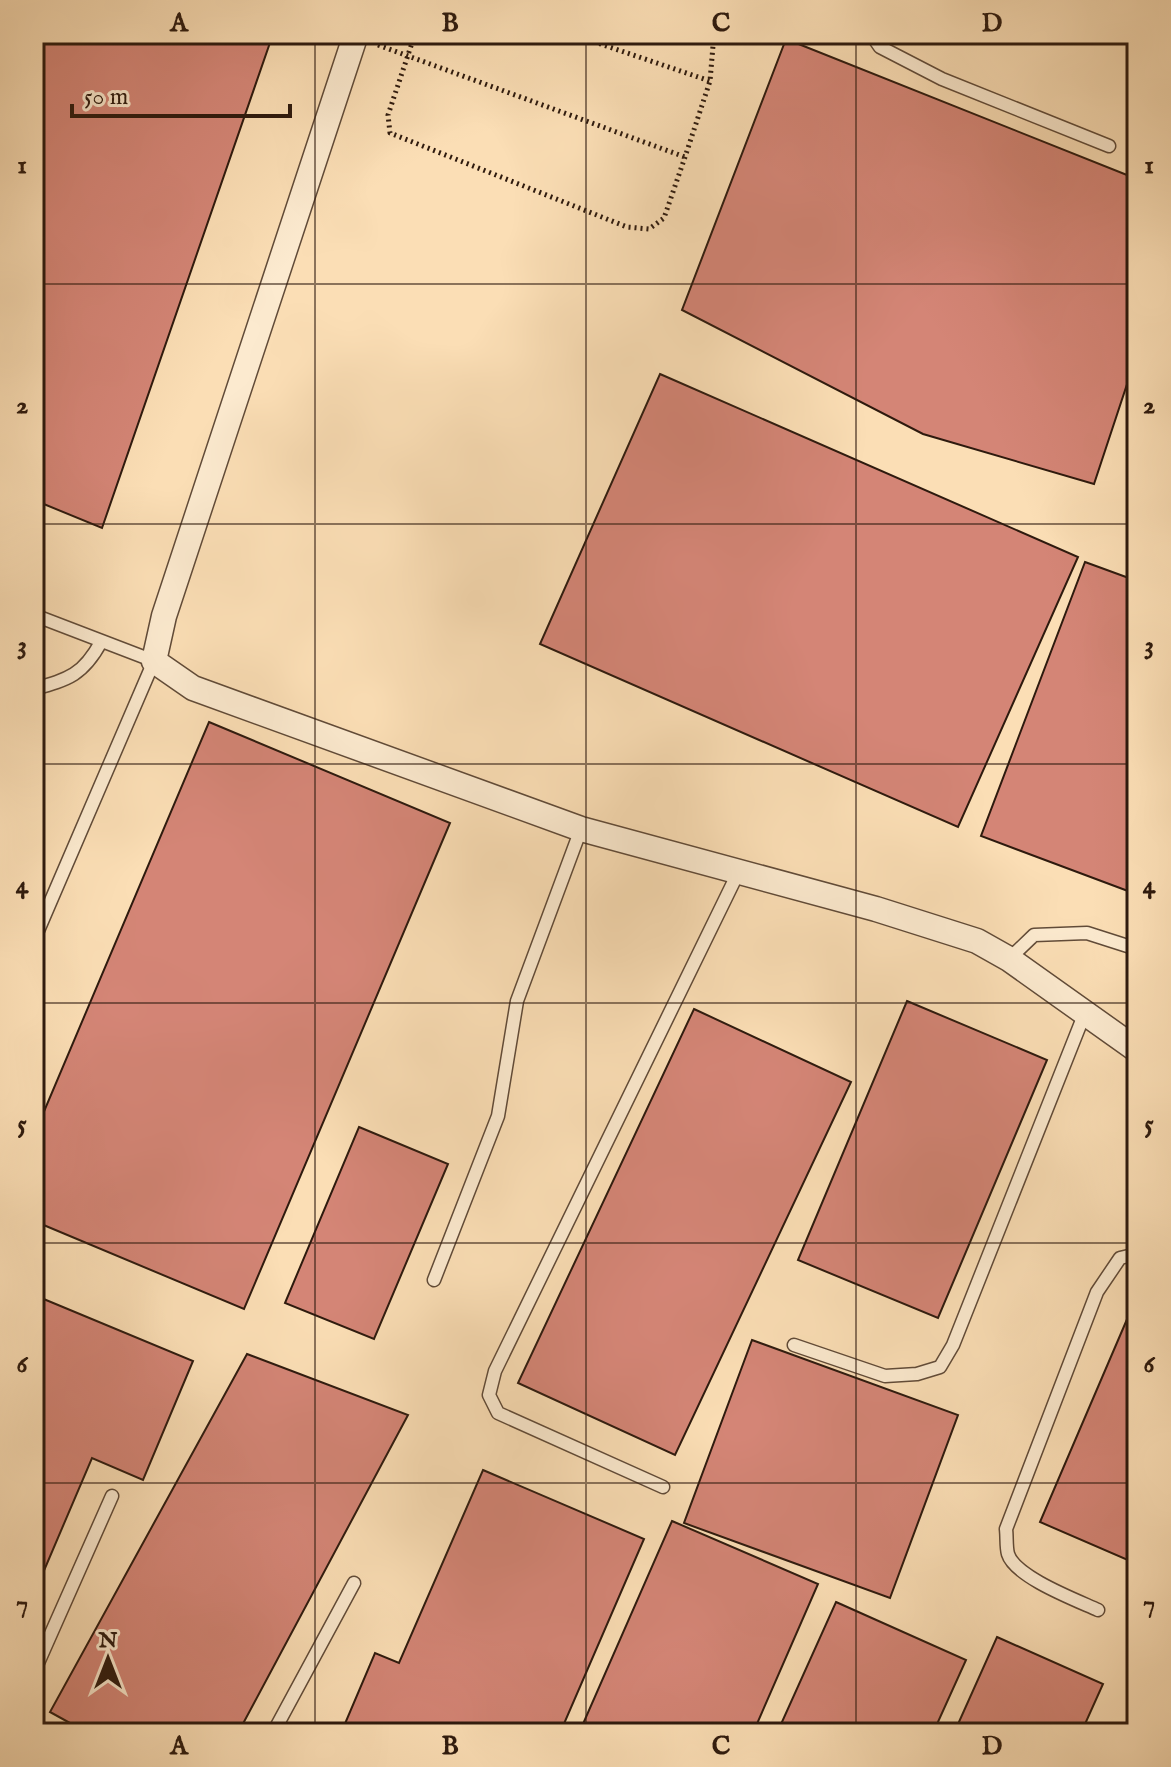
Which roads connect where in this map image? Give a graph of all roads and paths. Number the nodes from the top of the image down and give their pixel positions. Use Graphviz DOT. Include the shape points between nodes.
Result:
graph roads {
  1 [pos="415,34"];
  2 [pos="571,34"];
  3 [pos="714,34"];
  4 [pos="871,34"];
  5 [pos="354,35"];
  6 [pos="406,57"];
  7 [pos="710,81"];
  8 [pos="1109,146"];
  9 [pos="685,157"];
  10 [pos="34,615"];
  11 [pos="101,642"];
  12 [pos="154,661"];
  13 [pos="34,689"];
  14 [pos="581,829"];
  15 [pos="738,873"];
  16 [pos="34,940"];
  17 [pos="1137,949"];
  18 [pos="1009,959"];
  19 [pos="1084,1015"];
  20 [pos="1137,1050"];
  21 [pos="1137,1254"];
  22 [pos="434,1280"];
  23 [pos="794,1345"];
  24 [pos="663,1487"];
  25 [pos="112,1496"];
  26 [pos="354,1583"];
  27 [pos="1098,1610"];
  28 [pos="34,1672"];
  29 [pos="273,1733"];
  1 -- 6 [label="path"];
  2 -- 7 [label="path"];
  3 -- 7 [label="path"];
  4 -- 8 [label="lane" via="880,47 942,79"];
  5 -- 12 [label="street" via="164,616"];
  6 -- 9 [label="path"];
  6 -- 9 [label="path" via="388,115 390,133 627,227 649,229 664,218"];
  7 -- 9 [label="path"];
  10 -- 11 [label="lane"];
  11 -- 12 [label="lane"];
  11 -- 13 [label="lane" via="72,678"];
  12 -- 14 [label="street" via="193,688"];
  12 -- 16 [label="lane"];
  14 -- 15 [label="street"];
  14 -- 22 [label="lane" via="517,1001 498,1116"];
  15 -- 18 [label="street" via="977,941"];
  15 -- 24 [label="lane" via="495,1371 489,1395 498,1413"];
  17 -- 18 [label="lane" via="1087,933 1034,935"];
  18 -- 19 [label="street"];
  19 -- 20 [label="street"];
  19 -- 23 [label="lane" via="940,1367 885,1376"];
  21 -- 27 [label="lane" via="1120,1258 1097,1292 1006,1529 1008,1556 1018,1567"];
  25 -- 28 [label="lane"];
  26 -- 29 [label="lane"];
}
